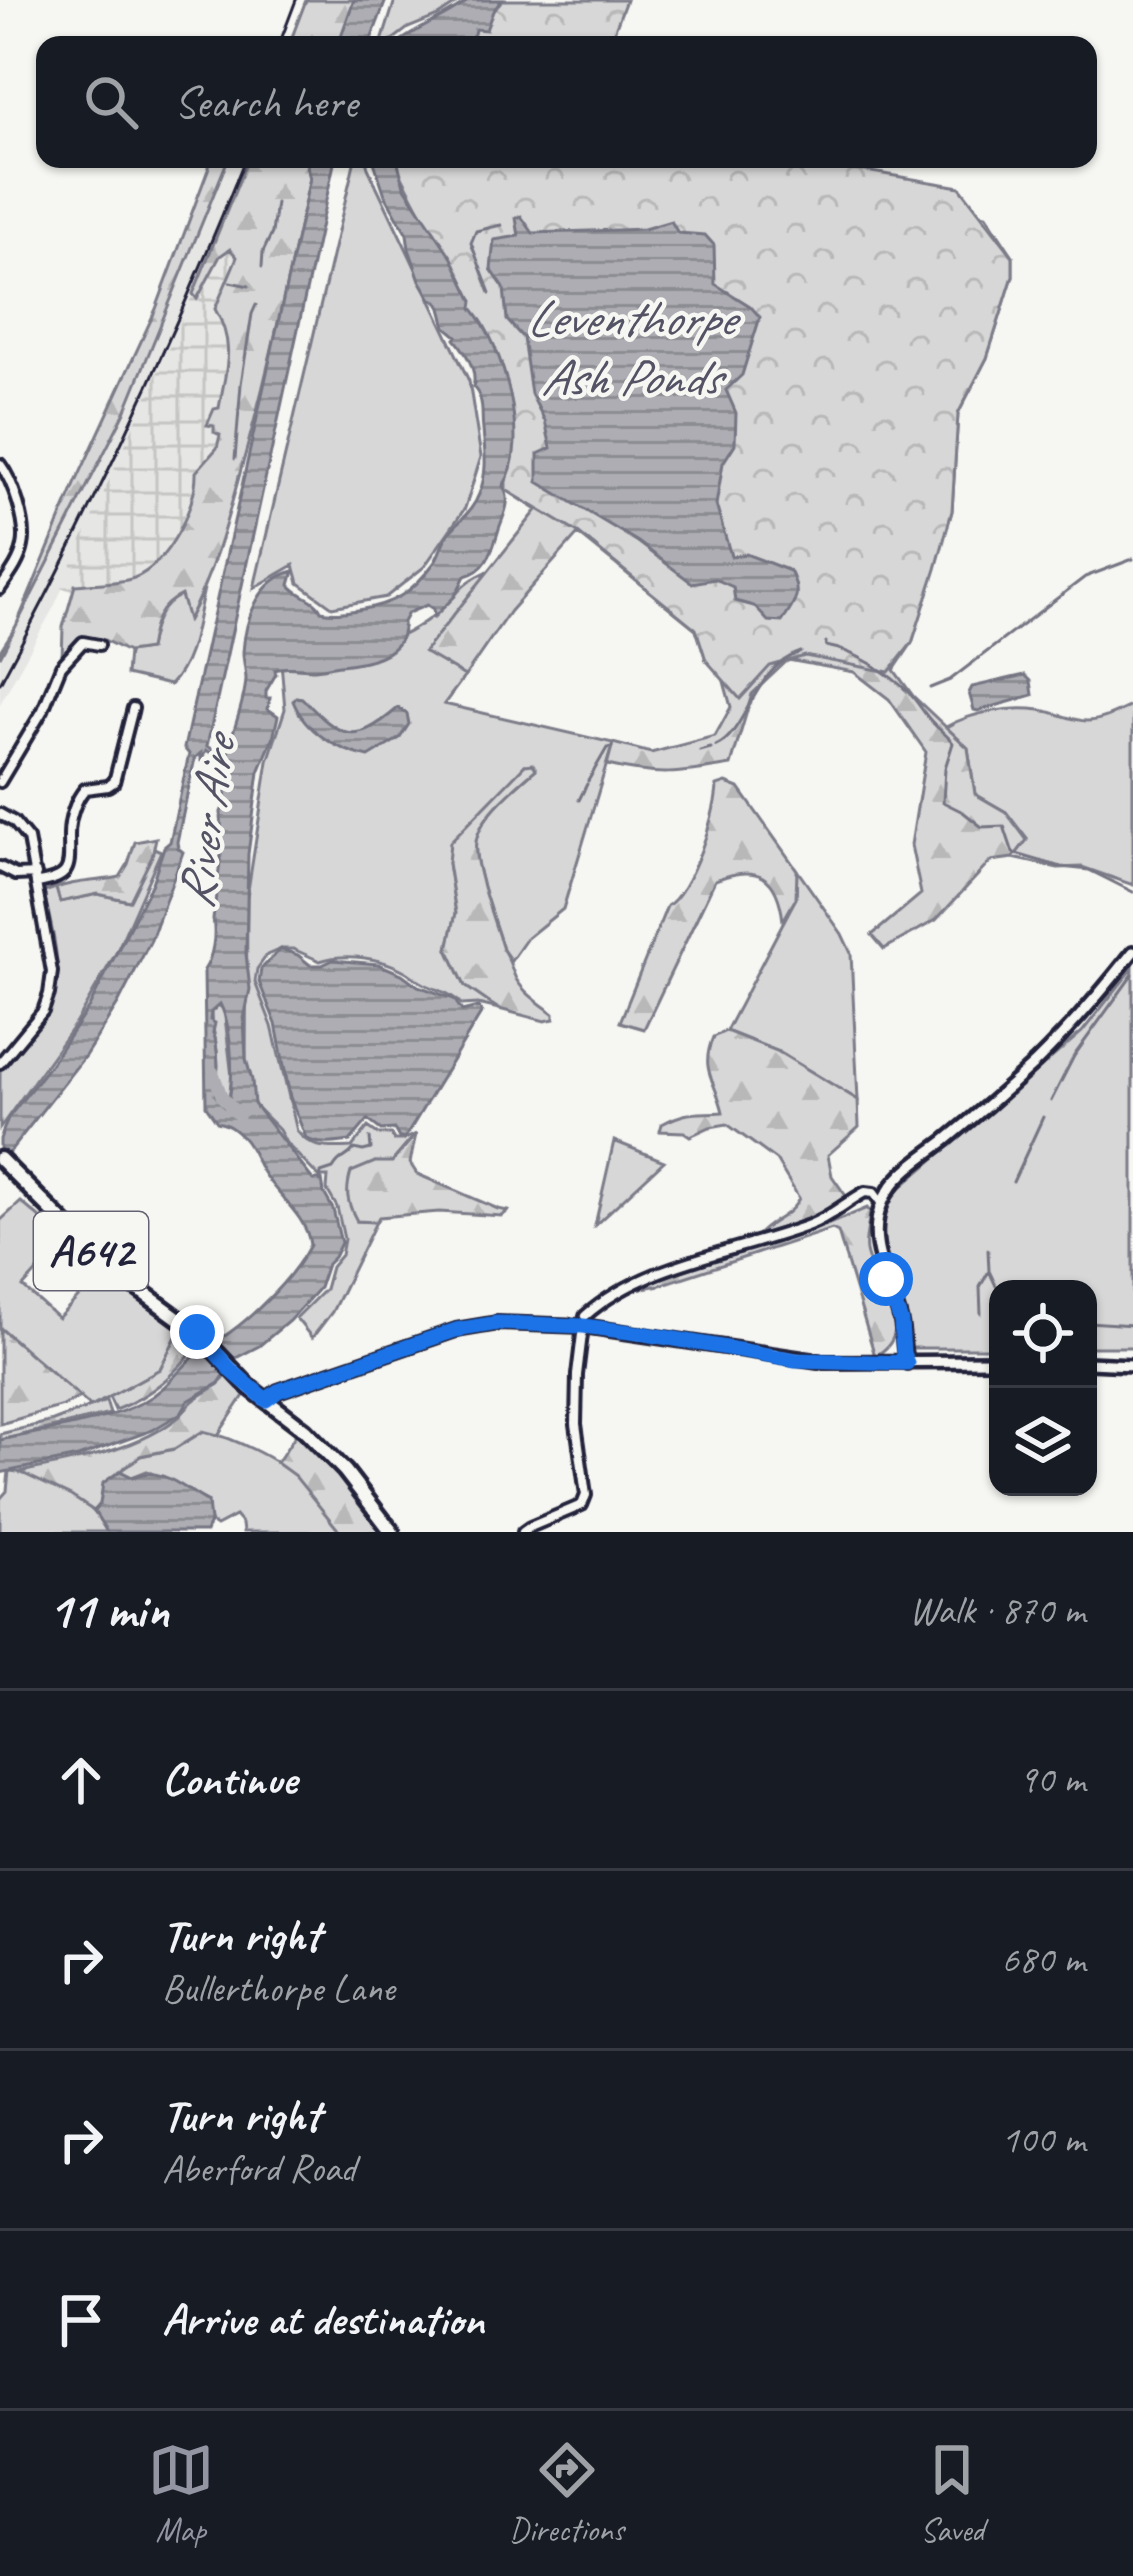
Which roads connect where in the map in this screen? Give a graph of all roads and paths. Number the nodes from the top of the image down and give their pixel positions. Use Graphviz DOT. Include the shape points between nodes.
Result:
graph roads {
  1 [pos="0,464"];
  2 [pos="0,589"];
  3 [pos="99,645"];
  4 [pos="133,708"];
  5 [pos="0,782"];
  6 [pos="0,814"];
  7 [pos="0,867"];
  8 [pos="37,878"];
  9 [pos="1133,952"];
  10 [pos="0,1061"];
  11 [pos="5,1164"];
  12 [pos="882,1204"];
  13 [pos="584,1321"];
  14 [pos="989,1361"];
  15 [pos="907,1363"];
  16 [pos="1097,1363"];
  17 [pos="1133,1365"];
  18 [pos="266,1400"];
  19 [pos="392,1532"];
  20 [pos="523,1532"];
  1 -- 2 [label="street" via="25,539"];
  3 -- 5 [label="street" via="83,642 61,666"];
  4 -- 8 [label="street" via="113,782 77,799 68,870"];
  6 -- 8 [label="street" via="23,830"];
  7 -- 8 [label="street"];
  8 -- 10 [label="street" via="49,994"];
  9 -- 12 [label="street" via="1039,1059 905,1171"];
  11 -- 18 [label="main road, A642" via="107,1266 197,1332"];
  12 -- 13 [label="street" via="865,1192 816,1223 638,1281"];
  12 -- 15 [label="street" via="879,1261"];
  13 -- 15 [label="street" via="796,1360"];
  13 -- 18 [label="street" via="456,1330"];
  13 -- 20 [label="street" via="576,1424 586,1495"];
  14 -- 15 [label="street"];
  16 -- 17 [label="street"];
  18 -- 19 [label="main road, A642" via="305,1430"];
}
